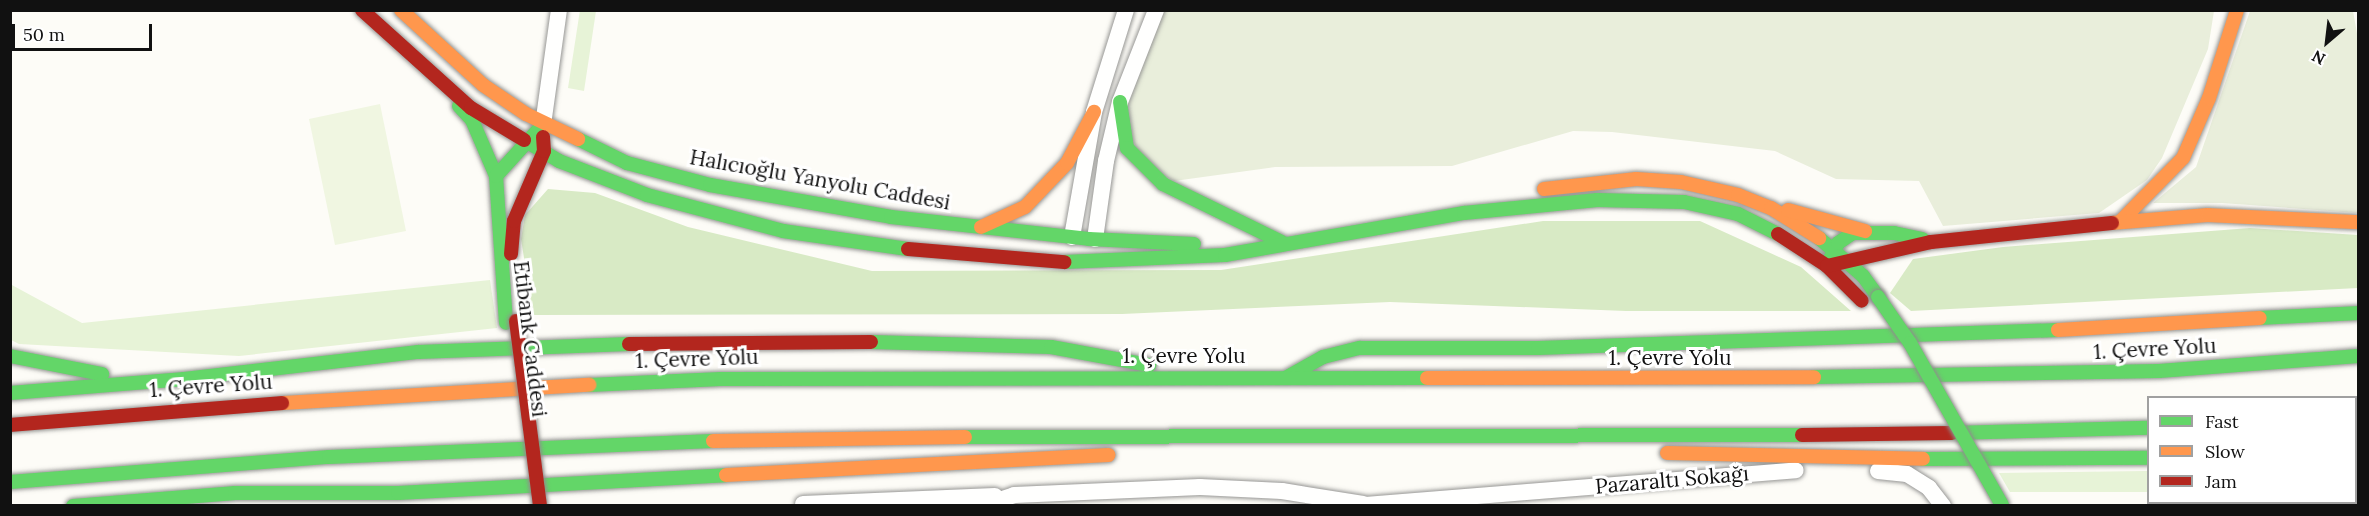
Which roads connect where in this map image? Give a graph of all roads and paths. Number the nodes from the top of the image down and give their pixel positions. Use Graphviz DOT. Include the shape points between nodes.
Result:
graph roads {
  1 [pos="362,10"];
  2 [pos="401,10"];
  3 [pos="559,10"];
  4 [pos="1126,10"];
  5 [pos="1156,10"];
  6 [pos="2237,10"];
  7 [pos="435,80"];
  8 [pos="1120,102"];
  9 [pos="1094,112"];
  10 [pos="543,125"];
  11 [pos="524,140"];
  12 [pos="544,151"];
  13 [pos="576,168"];
  14 [pos="496,176"];
  15 [pos="529,186"];
  16 [pos="2150,191"];
  17 [pos="1771,208"];
  18 [pos="1464,213"];
  19 [pos="2164,219"];
  20 [pos="2120,222"];
  21 [pos="2358,222"];
  22 [pos="981,227"];
  23 [pos="1865,231"];
  24 [pos="1072,237"];
  25 [pos="1095,239"];
  26 [pos="1282,242"];
  27 [pos="1931,242"];
  28 [pos="1834,248"];
  29 [pos="1897,248"];
  30 [pos="1849,261"];
  31 [pos="1827,266"];
  32 [pos="1878,297"];
  33 [pos="2358,313"];
  34 [pos="511,322"];
  35 [pos="10,356"];
  36 [pos="2358,356"];
  37 [pos="222,373"];
  38 [pos="1182,377"];
  39 [pos="1285,378"];
  40 [pos="10,393"];
  41 [pos="10,425"];
  42 [pos="2147,428"];
  43 [pos="1552,435"];
  44 [pos="1233,436"];
  45 [pos="1623,451"];
  46 [pos="1145,452"];
  47 [pos="1656,453"];
  48 [pos="1123,454"];
  49 [pos="2147,458"];
  50 [pos="1967,475"];
  51 [pos="10,482"];
  52 [pos="1233,489"];
  53 [pos="293,493"];
  54 [pos="1014,495"];
  55 [pos="895,503"];
  56 [pos="800,505"];
  57 [pos="1358,505"];
  58 [pos="2002,505"];
  59 [pos="73,506"];
  60 [pos="237,506"];
  61 [pos="531,506"];
  62 [pos="540,506"];
  63 [pos="981,506"];
  64 [pos="1240,506"];
  65 [pos="1943,506"];
  1 -- 7 [label="main road, Halıcıoğlu Yanyolu Caddesi"];
  2 -- 10 [label="main road, Halıcıoğlu Yanyolu Caddesi" via="483,85"];
  3 -- 10 [label="street"];
  4 -- 9 [label="street"];
  5 -- 8 [label="street"];
  6 -- 16 [label="main road" via="2209,98 2183,158"];
  7 -- 11 [label="main road, Halıcıoğlu Yanyolu Caddesi" via="471,108"];
  7 -- 14 [label="main road, Etibank Caddesi" via="472,120"];
  8 -- 25 [label="street" via="1106,162"];
  8 -- 26 [label="main road" via="1127,148 1164,184"];
  9 -- 22 [label="main road" via="1067,163 1025,207"];
  9 -- 24 [label="street"];
  10 -- 11 [label="main road"];
  10 -- 12 [label="main road"];
  10 -- 22 [label="main road, Halıcıoğlu Yanyolu Caddesi" via="627,163 710,185 891,217"];
  11 -- 12 [label="main road, Halıcıoğlu Yanyolu Caddesi"];
  11 -- 14 [label="main road"];
  12 -- 13 [label="main road, Halıcıoğlu Yanyolu Caddesi"];
  12 -- 15 [label="main road, Etibank Caddesi"];
  13 -- 15 [label="main road"];
  13 -- 26 [label="main road, Halıcıoğlu Yanyolu Caddesi" via="646,195 725,218 783,231 943,254 1045,263 1159,260 1225,255"];
  14 -- 34 [label="main road, Etibank Caddesi"];
  15 -- 34 [label="main road, Etibank Caddesi" via="517,209 511,241"];
  16 -- 19 [label="main road" via="2151,207"];
  16 -- 20 [label="main road"];
  17 -- 18 [label="main road" via="1715,188 1636,179 1539,190"];
  17 -- 23 [label="main road"];
  17 -- 28 [label="main road"];
  18 -- 26 [label="main road, Halıcıoğlu Yanyolu Caddesi"];
  18 -- 31 [label="main road" via="1597,200 1684,201 1759,224"];
  19 -- 20 [label="main road"];
  19 -- 21 [label="main road" via="2208,215"];
  20 -- 27 [label="main road"];
  22 -- 24 [label="main road, Halıcıoğlu Yanyolu Caddesi"];
  23 -- 27 [label="main road" via="1910,235"];
  23 -- 28 [label="main road" via="1845,237"];
  24 -- 25 [label="main road, Halıcıoğlu Yanyolu Caddesi"];
  25 -- 26 [label="main road, Halıcıoğlu Yanyolu Caddesi" via="1209,244"];
  27 -- 29 [label="main road"];
  28 -- 30 [label="main road"];
  28 -- 31 [label="main road"];
  29 -- 30 [label="main road"];
  29 -- 32 [label="main road" via="1883,275"];
  30 -- 31 [label="main road"];
  30 -- 32 [label="main road"];
  31 -- 50 [label="main road" via="1862,301 1899,354"];
  32 -- 58 [label="main road, bridge" via="1910,343"];
  33 -- 39 [label="main road" via="1958,335 1538,348 1360,348 1323,357"];
  34 -- 61 [label="main road, Etibank Caddesi"];
  34 -- 62 [label="main road, Etibank Caddesi, bridge"];
  35 -- 37 [label="main road" via="117,376"];
  36 -- 39 [label="main road, 1. Çevre Yolu" via="2042,375"];
  37 -- 38 [label="main road" via="418,352 537,345 856,342 1051,347 1104,354"];
  37 -- 40 [label="main road"];
  38 -- 39 [label="main road, 1. Çevre Yolu"];
  38 -- 41 [label="main road, 1. Çevre Yolu" via="721,379 553,385"];
  42 -- 43 [label="main road" via="1874,435"];
  43 -- 44 [label="main road"];
  43 -- 45 [label="main road" via="1589,447"];
  44 -- 46 [label="main road"];
  44 -- 51 [label="main road" via="889,436 633,442 329,456"];
  47 -- 49 [label="main road" via="1917,459"];
  48 -- 53 [label="main road" via="409,492"];
  52 -- 54 [label="street, Pazaraltı Sokağı"];
  52 -- 57 [label="street, Pazaraltı Sokağı" via="1282,491"];
  52 -- 64 [label="street"];
  53 -- 59 [label="main road" via="235,493"];
  53 -- 60 [label="main road"];
  54 -- 55 [label="street, Pazaraltı Sokağı"];
  54 -- 63 [label="street"];
  55 -- 56 [label="street, Pazaraltı Sokağı"];
  57 -- 65 [label="street, Pazaraltı Sokağı" via="1681,482 1776,470 1841,470 1907,474 1929,488"];
}
